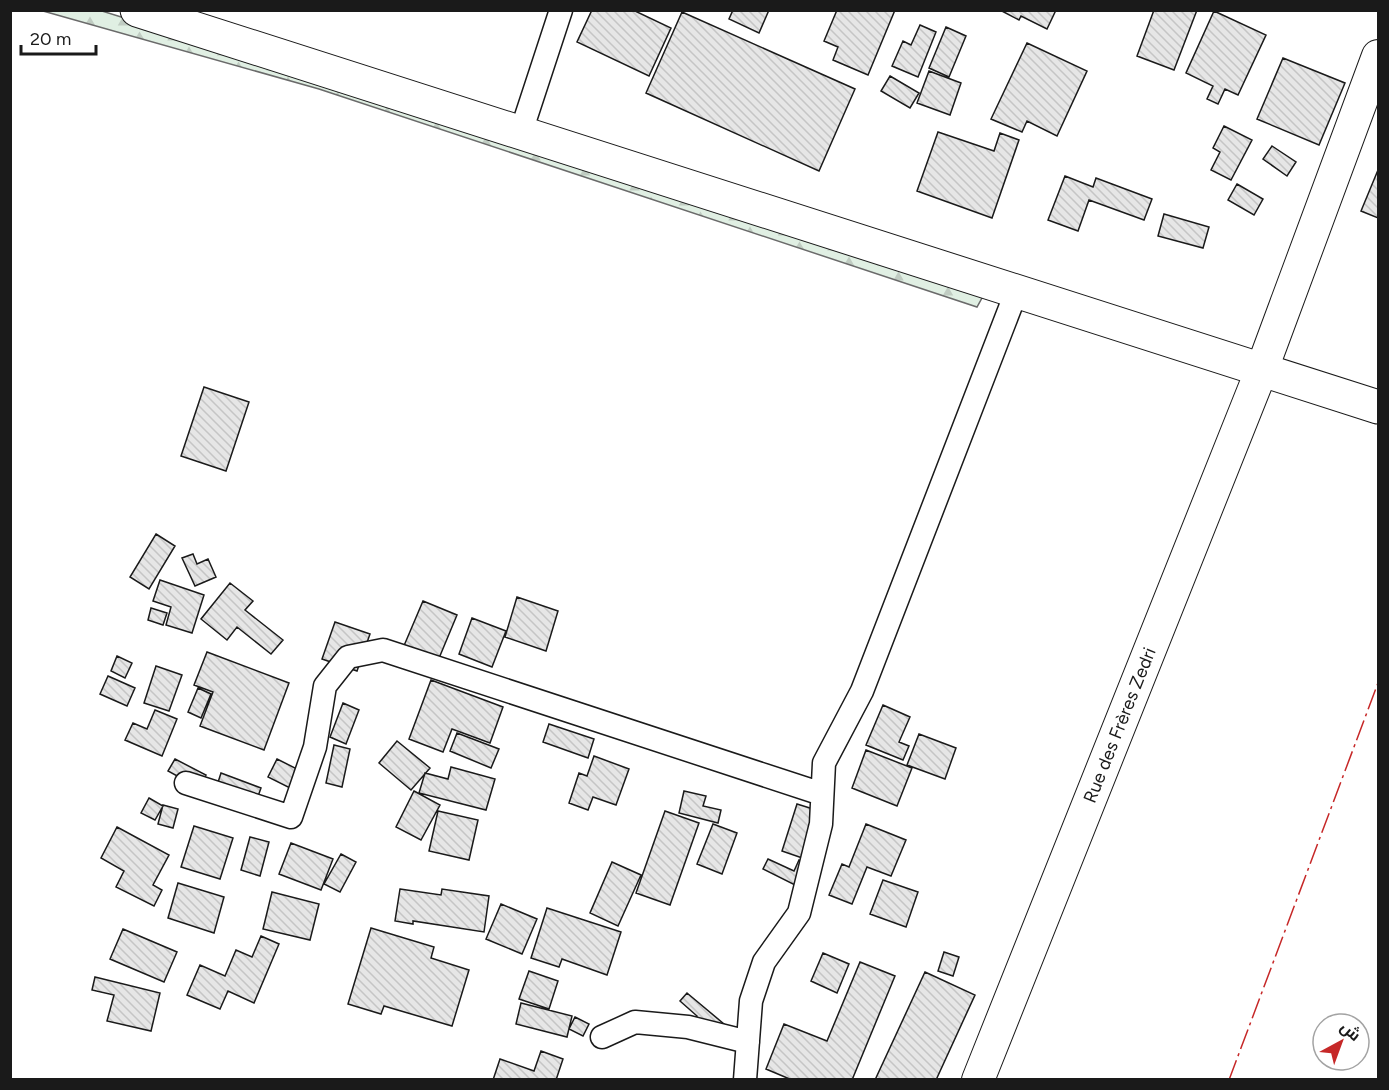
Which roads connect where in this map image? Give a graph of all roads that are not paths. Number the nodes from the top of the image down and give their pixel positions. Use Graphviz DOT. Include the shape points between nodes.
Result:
graph roads {
  1 [pos="137,10"];
  2 [pos="561,10"];
  3 [pos="1378,56"];
  4 [pos="521,132"];
  5 [pos="1017,290"];
  6 [pos="1262,369"];
  7 [pos="1378,406"];
  8 [pos="186,783"];
  9 [pos="822,794"];
  10 [pos="602,1037"];
  11 [pos="748,1042"];
  12 [pos="745,1080"];
  13 [pos="978,1080"];
  1 -- 4 [label="main road"];
  2 -- 4 [label="street"];
  3 -- 6 [label="main road, Rue des Frères Zedri"];
  4 -- 5 [label="main road"];
  5 -- 6 [label="main road"];
  5 -- 9 [label="street" via="862,691 824,763"];
  6 -- 7 [label="main road"];
  6 -- 13 [label="main road, Rue des Frères Zedri"];
  8 -- 9 [label="street" via="291,817 315,747 325,686 348,657 383,650"];
  9 -- 11 [label="street" via="820,824 799,913 764,962 751,1001"];
  10 -- 11 [label="street" via="635,1022 688,1027"];
  11 -- 12 [label="street"];
}
